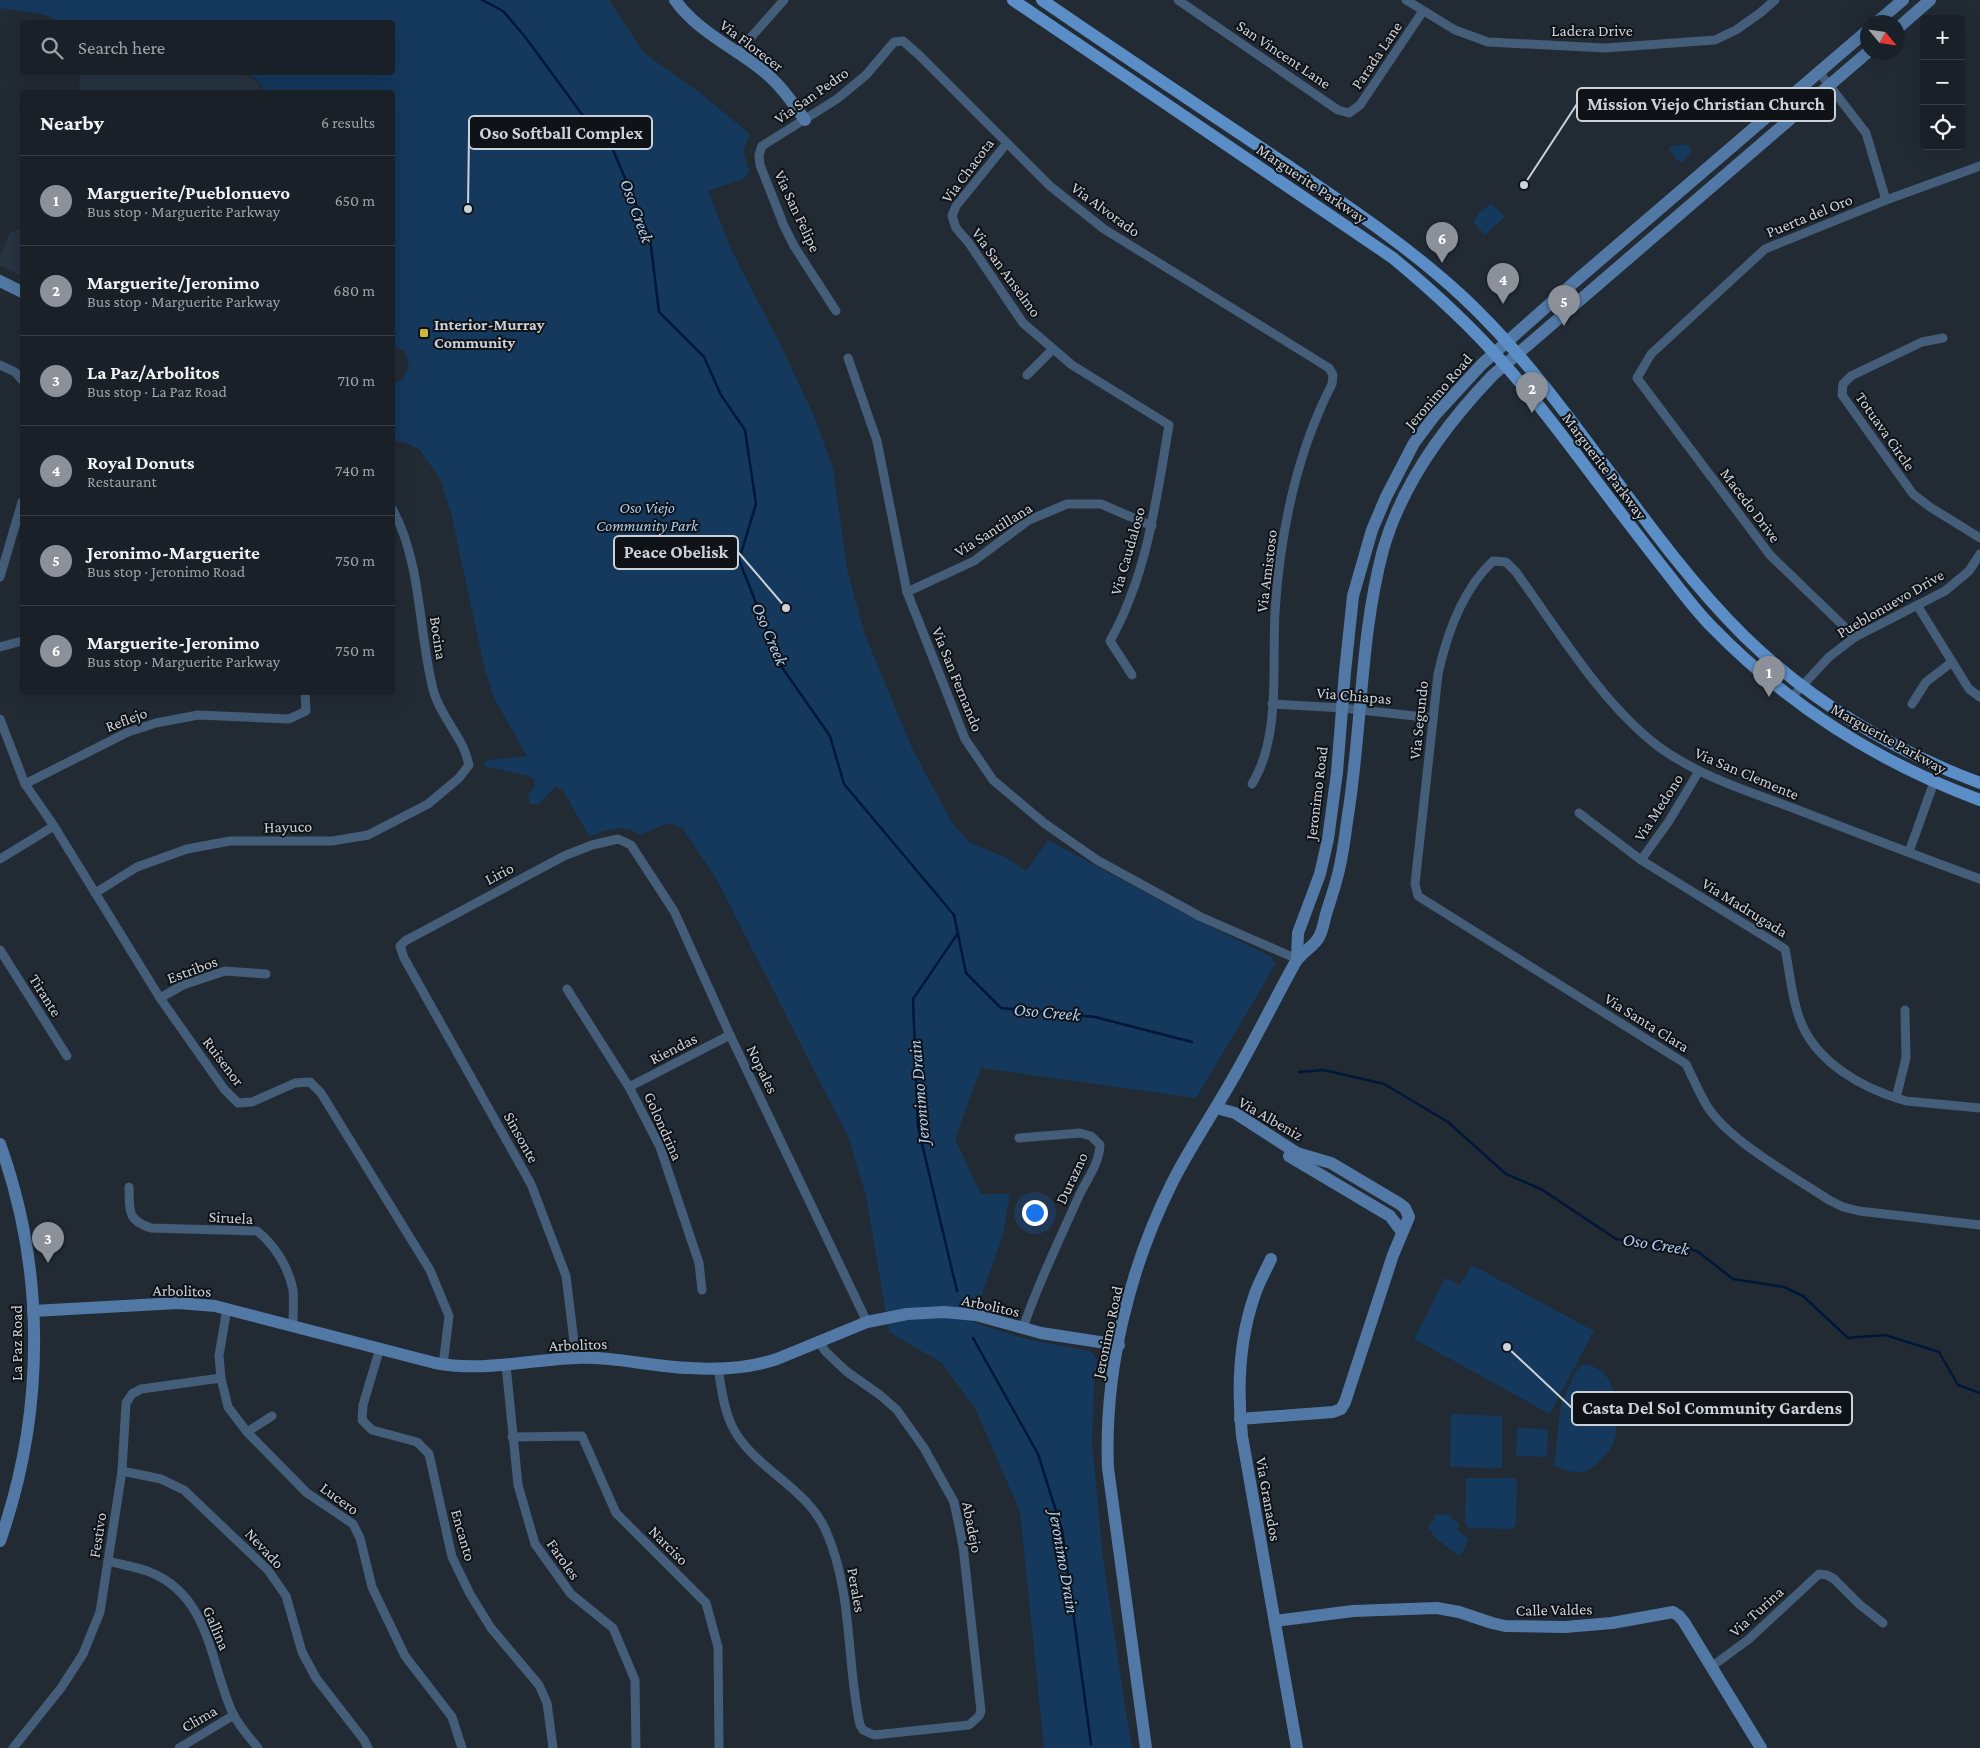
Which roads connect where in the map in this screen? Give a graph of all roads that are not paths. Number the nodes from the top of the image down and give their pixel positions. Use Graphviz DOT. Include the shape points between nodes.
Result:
graph roads {
  1 [pos="675,0"];
  2 [pos="784,0"];
  3 [pos="1013,0"];
  4 [pos="1042,0"];
  5 [pos="1178,0"];
  6 [pos="1406,0"];
  7 [pos="1775,0"];
  8 [pos="1903,0"];
  9 [pos="1930,0"];
  10 [pos="1423,11"];
  11 [pos="1885,15"];
  12 [pos="1905,22"];
  13 [pos="1860,37"];
  14 [pos="894,42"];
  15 [pos="738,53"];
  16 [pos="1860,59"];
  17 [pos="1819,72"];
  18 [pos="1830,85"];
  19 [pos="1350,113"];
  20 [pos="805,120"];
  21 [pos="1007,142"];
  22 [pos="762,146"];
  23 [pos="1980,166"];
  24 [pos="1886,200"];
  25 [pos="952,216"];
  26 [pos="0,281"];
  27 [pos="20,291"];
  28 [pos="836,311"];
  29 [pos="1943,338"];
  30 [pos="1506,342"];
  31 [pos="1053,349"];
  32 [pos="1494,353"];
  33 [pos="1517,354"];
  34 [pos="848,358"];
  35 [pos="1505,364"];
  36 [pos="0,365"];
  37 [pos="1329,368"];
  38 [pos="1027,375"];
  39 [pos="20,378"];
  40 [pos="1637,378"];
  41 [pos="1168,424"];
  42 [pos="20,509"];
  43 [pos="395,515"];
  44 [pos="1152,526"];
  45 [pos="1980,538"];
  46 [pos="1980,554"];
  47 [pos="1493,561"];
  48 [pos="0,577"];
  49 [pos="908,592"];
  50 [pos="1917,605"];
  51 [pos="1855,637"];
  52 [pos="20,642"];
  53 [pos="0,647"];
  54 [pos="1952,662"];
  55 [pos="1132,675"];
  56 [pos="1802,685"];
  57 [pos="305,695"];
  58 [pos="1980,697"];
  59 [pos="1791,698"];
  60 [pos="1272,704"];
  61 [pos="1912,704"];
  62 [pos="1343,708"];
  63 [pos="1360,710"];
  64 [pos="1433,718"];
  65 [pos="0,719"];
  66 [pos="469,765"];
  67 [pos="1940,767"];
  68 [pos="1699,771"];
  69 [pos="1934,782"];
  70 [pos="1980,783"];
  71 [pos="25,784"];
  72 [pos="1252,784"];
  73 [pos="1980,800"];
  74 [pos="1580,814"];
  75 [pos="54,826"];
  76 [pos="618,839"];
  77 [pos="1909,852"];
  78 [pos="0,859"];
  79 [pos="1641,860"];
  80 [pos="1980,879"];
  81 [pos="95,892"];
  82 [pos="1418,896"];
  83 [pos="400,946"];
  84 [pos="0,950"];
  85 [pos="1297,959"];
  86 [pos="266,974"];
  87 [pos="567,988"];
  88 [pos="160,998"];
  89 [pos="1905,1010"];
  90 [pos="730,1035"];
  91 [pos="67,1056"];
  92 [pos="629,1087"];
  93 [pos="1896,1098"];
  94 [pos="1216,1108"];
  95 [pos="1980,1108"];
  96 [pos="1020,1138"];
  97 [pos="0,1144"];
  98 [pos="1369,1185"];
  99 [pos="129,1187"];
  100 [pos="1361,1200"];
  101 [pos="1980,1225"];
  102 [pos="1402,1232"];
  103 [pos="1271,1259"];
  104 [pos="702,1290"];
  105 [pos="227,1308"];
  106 [pos="33,1311"];
  107 [pos="867,1322"];
  108 [pos="293,1326"];
  109 [pos="1023,1328"];
  110 [pos="818,1341"];
  111 [pos="1118,1345"];
  112 [pos="380,1348"];
  113 [pos="576,1358"];
  114 [pos="443,1365"];
  115 [pos="506,1365"];
  116 [pos="718,1368"];
  117 [pos="221,1378"];
  118 [pos="272,1416"];
  119 [pos="1240,1418"];
  120 [pos="248,1432"];
  121 [pos="512,1437"];
  122 [pos="122,1471"];
  123 [pos="0,1541"];
  124 [pos="108,1561"];
  125 [pos="1275,1621"];
  126 [pos="1883,1623"];
  127 [pos="1711,1667"];
  128 [pos="981,1711"];
  129 [pos="234,1715"];
  130 [pos="13,1748"];
  131 [pos="179,1748"];
  132 [pos="258,1748"];
  133 [pos="368,1748"];
  134 [pos="462,1748"];
  135 [pos="553,1748"];
  136 [pos="636,1748"];
  137 [pos="719,1748"];
  138 [pos="1146,1748"];
  139 [pos="1297,1748"];
  140 [pos="1761,1748"];
  1 -- 15 [label="main road, Via Florecer" via="701,27"];
  2 -- 15 [label="street"];
  3 -- 32 [label="main road, Marguerite Parkway" via="1393,258"];
  4 -- 30 [label="main road, Marguerite Parkway" via="1390,235 1464,298"];
  5 -- 19 [label="street, San Vincent Lane" via="1338,110"];
  6 -- 10 [label="street, Ladera Drive"];
  7 -- 10 [label="street, Ladera Drive" via="1760,14 1715,40 1605,48 1488,42 1455,30"];
  8 -- 11 [label="main road"];
  9 -- 12 [label="main road"];
  10 -- 19 [label="street, Parada Lane" via="1360,105"];
  13 -- 17 [label="main road, Jeronimo Road"];
  14 -- 20 [label="street, Via San Pedro" via="866,75"];
  14 -- 21 [label="street, Via Alvorado" via="903,41 919,55"];
  15 -- 20 [label="main road, Via Florecer" via="779,85"];
  16 -- 18 [label="main road, Jeronimo Road"];
  17 -- 18 [label="street"];
  17 -- 30 [label="main road, Jeronimo Road"];
  18 -- 24 [label="street" via="1866,132"];
  18 -- 33 [label="main road, Jeronimo Road"];
  20 -- 22 [label="street, Via San Pedro"];
  21 -- 25 [label="street, Via Chacota" via="956,206"];
  21 -- 37 [label="street, Via Alvorado" via="1050,186 1104,229"];
  22 -- 28 [label="street, Via San Felipe" via="760,165 784,226"];
  23 -- 24 [label="street, Puerta del Oro"];
  24 -- 40 [label="street, Puerta del Oro" via="1765,249 1651,354"];
  25 -- 31 [label="street, Via San Anselmo" via="956,228 1023,324"];
  26 -- 27 [label="main road"];
  29 -- 45 [label="street, Totuava Circle" via="1922,342 1851,376 1843,384 1842,396 1913,494"];
  30 -- 32 [label="main road, Jeronimo Road"];
  30 -- 33 [label="main road, Marguerite Parkway"];
  31 -- 38 [label="street"];
  31 -- 41 [label="street, Via San Anselmo" via="1072,365"];
  32 -- 35 [label="main road, Marguerite Parkway"];
  32 -- 62 [label="main road, Jeronimo Road" via="1435,415 1414,443 1386,497 1372,530 1353,596"];
  33 -- 35 [label="main road, Jeronimo Road"];
  33 -- 56 [label="main road, Marguerite Parkway" via="1702,589 1744,636"];
  34 -- 49 [label="street, Via San Fernando" via="877,441"];
  35 -- 59 [label="main road, Marguerite Parkway" via="1711,626"];
  35 -- 63 [label="main road, Jeronimo Road" via="1462,407 1436,441 1397,513 1384,548 1372,601"];
  36 -- 39 [label="street"];
  37 -- 60 [label="street, Via Amistoso" via="1333,375 1332,384 1308,440 1291,497 1275,611"];
  40 -- 51 [label="street, Macedo Drive" via="1770,555"];
  41 -- 44 [label="street, Via Caudaloso"];
  42 -- 48 [label="street"];
  43 -- 66 [label="street, Bocina" via="413,563 433,692 464,748"];
  44 -- 49 [label="street, Via Santillana" via="1102,504 1067,504 1029,520 974,561"];
  44 -- 55 [label="street, Via Caudaloso" via="1134,592 1110,641"];
  46 -- 50 [label="street, Pueblonuevo Drive" via="1969,571 1945,591"];
  47 -- 64 [label="street, Via Segundo" via="1474,583 1445,641"];
  47 -- 68 [label="street, Via San Clemente" via="1506,562 1516,572 1598,686 1634,725 1658,746"];
  49 -- 85 [label="street, Via San Fernando" via="965,739 993,780 1044,823 1097,860 1201,917"];
  50 -- 51 [label="street, Pueblonuevo Drive"];
  50 -- 54 [label="street"];
  51 -- 56 [label="street, Pueblonuevo Drive" via="1829,657"];
  52 -- 53 [label="street"];
  54 -- 58 [label="street" via="1969,689"];
  54 -- 61 [label="street" via="1926,682"];
  56 -- 59 [label="street, Pueblonuevo Drive"];
  56 -- 67 [label="main road, Marguerite Parkway" via="1855,722"];
  57 -- 71 [label="street, Reflejo" via="306,711 289,719 198,715 156,723 128,732"];
  59 -- 69 [label="main road, Marguerite Parkway" via="1842,733"];
  60 -- 62 [label="street, Via Chiapas"];
  60 -- 72 [label="street, Via Amistoso" via="1265,756"];
  62 -- 63 [label="street, Via Chiapas"];
  62 -- 85 [label="main road, Jeronimo Road" via="1328,839 1320,874 1298,933"];
  63 -- 64 [label="street, Via Chiapas"];
  63 -- 85 [label="main road, Jeronimo Road" via="1356,769 1339,872 1319,937"];
  64 -- 82 [label="street, Via Segundo" via="1415,884"];
  65 -- 71 [label="street, Ruisenor"];
  66 -- 81 [label="street, Hayuco" via="459,778 428,804 368,835 332,841 230,841 187,850 137,867"];
  67 -- 69 [label="main road"];
  67 -- 70 [label="main road, Marguerite Parkway"];
  68 -- 77 [label="street, Via San Clemente"];
  68 -- 79 [label="street, Via Medono"];
  69 -- 73 [label="main road, Marguerite Parkway"];
  69 -- 77 [label="street"];
  71 -- 75 [label="street, Ruisenor"];
  74 -- 79 [label="street, Via Madrugada"];
  75 -- 78 [label="street"];
  75 -- 81 [label="street, Ruisenor"];
  76 -- 83 [label="street, Lirio" via="564,856"];
  76 -- 90 [label="street, Nopales" via="631,845 674,911"];
  77 -- 80 [label="street, Via San Clemente"];
  79 -- 93 [label="street, Via Madrugada" via="1785,949 1792,996 1808,1036 1837,1068 1854,1080"];
  81 -- 88 [label="street, Ruisenor"];
  82 -- 101 [label="street, Via Santa Clara" via="1686,1064 1708,1106 1720,1121 1739,1139 1828,1200 1859,1211"];
  83 -- 113 [label="street, Sinsonte" via="531,1184 566,1276"];
  84 -- 91 [label="street, Tirante"];
  85 -- 94 [label="main road, Jeronimo Road"];
  86 -- 88 [label="street, Estribos" via="225,971 183,985"];
  87 -- 92 [label="street, Golondrina"];
  88 -- 114 [label="street, Ruisenor" via="224,1089 238,1103 252,1102 295,1083 310,1082 321,1093 430,1270 449,1316"];
  89 -- 93 [label="street" via="1906,1058"];
  90 -- 92 [label="street, Riendas"];
  90 -- 107 [label="street, Nopales"];
  92 -- 104 [label="street, Golondrina" via="660,1147 699,1263"];
  93 -- 95 [label="street, Via Madrugada"];
  94 -- 98 [label="main road, Via Albeniz" via="1235,1113 1298,1153 1330,1163"];
  94 -- 100 [label="main road, Via Albeniz"];
  94 -- 111 [label="main road, Jeronimo Road" via="1160,1209 1140,1261"];
  96 -- 109 [label="street, Durazno" via="1080,1133 1091,1136 1100,1145 1099,1158 1039,1285"];
  97 -- 106 [label="main road, La Paz Road" via="22,1221"];
  98 -- 100 [label="main road"];
  98 -- 102 [label="main road, Via Albeniz" via="1400,1204 1408,1213 1410,1217"];
  99 -- 108 [label="street, Siruela" via="131,1214 137,1223 151,1228 257,1231 267,1239 281,1259 293,1290"];
  100 -- 102 [label="main road, Via Albeniz" via="1390,1216"];
  102 -- 119 [label="main road, Via Albeniz" via="1341,1408 1333,1412"];
  103 -- 119 [label="main road, Via Granados" via="1255,1294 1242,1350"];
  105 -- 106 [label="main road, Arbolitos" via="178,1304"];
  105 -- 108 [label="main road, Arbolitos"];
  105 -- 117 [label="street, Lucero" via="219,1356"];
  106 -- 123 [label="main road, La Paz Road" via="34,1366 28,1424 17,1485"];
  107 -- 109 [label="main road, Arbolitos" via="907,1314 944,1312 976,1315"];
  107 -- 110 [label="main road, Arbolitos"];
  108 -- 112 [label="main road, Arbolitos"];
  109 -- 111 [label="main road, Arbolitos"];
  110 -- 116 [label="main road, Arbolitos" via="770,1361"];
  110 -- 128 [label="street, Abadejo" via="846,1371 897,1410 924,1448 954,1502 963,1546"];
  111 -- 138 [label="main road, Jeronimo Road" via="1107,1434 1108,1468"];
  112 -- 114 [label="main road, Arbolitos"];
  112 -- 135 [label="street, Encanto" via="363,1405 362,1420 372,1430 417,1442 429,1454 452,1556 491,1628 539,1685 547,1703"];
  113 -- 115 [label="main road, Arbolitos"];
  113 -- 116 [label="main road, Arbolitos"];
  114 -- 115 [label="main road, Arbolitos" via="482,1368"];
  115 -- 121 [label="street, Faroles"];
  116 -- 128 [label="street, Perales" via="731,1424 744,1444 810,1505 826,1530 844,1596 857,1711 863,1730 874,1735 964,1726 973,1722"];
  117 -- 120 [label="street, Lucero" via="228,1407"];
  117 -- 122 [label="street, Festivo" via="140,1389 132,1394 125,1410"];
  118 -- 120 [label="street"];
  119 -- 125 [label="main road, Via Granados"];
  120 -- 134 [label="street, Lucero" via="307,1493 353,1524 360,1538 372,1587 400,1647 452,1717"];
  121 -- 136 [label="street, Faroles" via="518,1485 535,1544 571,1594 614,1628 635,1680"];
  121 -- 137 [label="street, Narciso" via="582,1436 616,1513 706,1603 718,1647"];
  122 -- 124 [label="street, Festivo"];
  122 -- 133 [label="street, Nevado" via="161,1479 184,1490 268,1570 286,1596 302,1652 316,1678"];
  124 -- 129 [label="street, Gallina" via="153,1573 174,1587 192,1606 205,1630"];
  124 -- 130 [label="street, Festivo" via="100,1612 83,1654 61,1688"];
  125 -- 127 [label="main road, Calle Valdes" via="1353,1611 1437,1608 1505,1626 1565,1627 1612,1624 1673,1612 1684,1622"];
  125 -- 139 [label="main road, Via Granados"];
  126 -- 127 [label="street, Via Turina" via="1834,1579 1820,1574 1749,1639"];
  127 -- 140 [label="main road, Calle Valdes"];
  129 -- 131 [label="street, Clima"];
  129 -- 132 [label="street, Gallina"];
}
